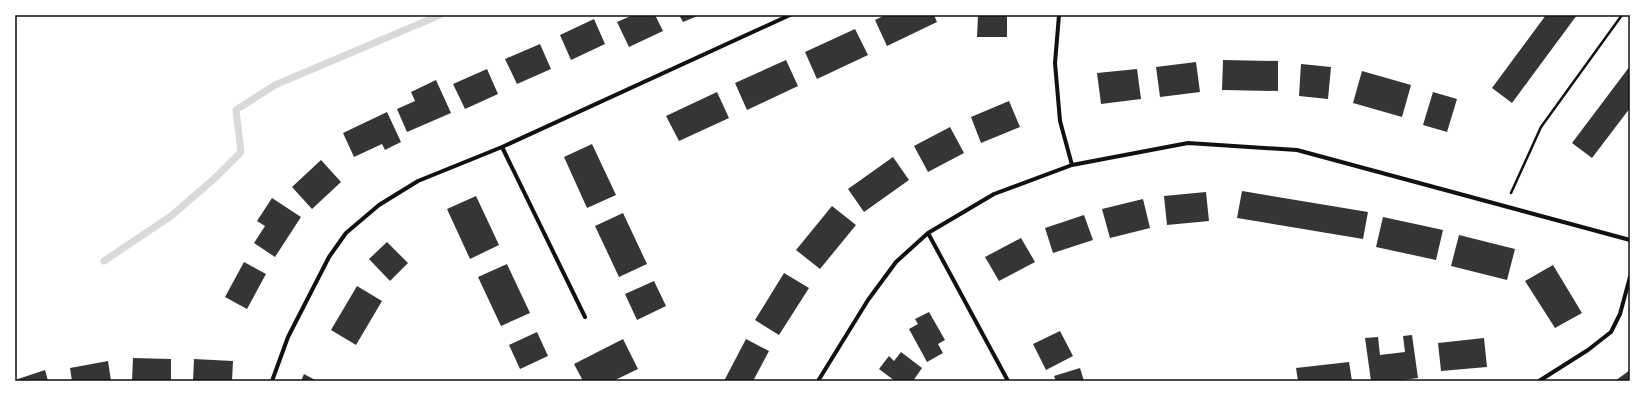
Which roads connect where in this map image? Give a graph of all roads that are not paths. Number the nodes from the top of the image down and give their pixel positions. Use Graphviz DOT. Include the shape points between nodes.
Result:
graph roads {
  1 [pos="790,15"];
  2 [pos="1058,15"];
  3 [pos="502,147"];
  4 [pos="1072,165"];
  5 [pos="928,233"];
  6 [pos="1630,240"];
  7 [pos="1630,277"];
  8 [pos="585,317"];
  9 [pos="272,381"];
  10 [pos="818,381"];
  11 [pos="1008,381"];
  12 [pos="1539,381"];
  1 -- 3 [label="street"];
  2 -- 4 [label="street" via="1054,63 1060,121"];
  3 -- 8 [label="street"];
  3 -- 9 [label="street" via="418,181 379,205 346,233 329,257 288,337"];
  4 -- 5 [label="street" via="994,194"];
  4 -- 6 [label="street" via="1188,143 1297,150"];
  5 -- 10 [label="street" via="896,262 868,300"];
  5 -- 11 [label="street"];
  7 -- 12 [label="street" via="1620,314 1611,332"];
}
